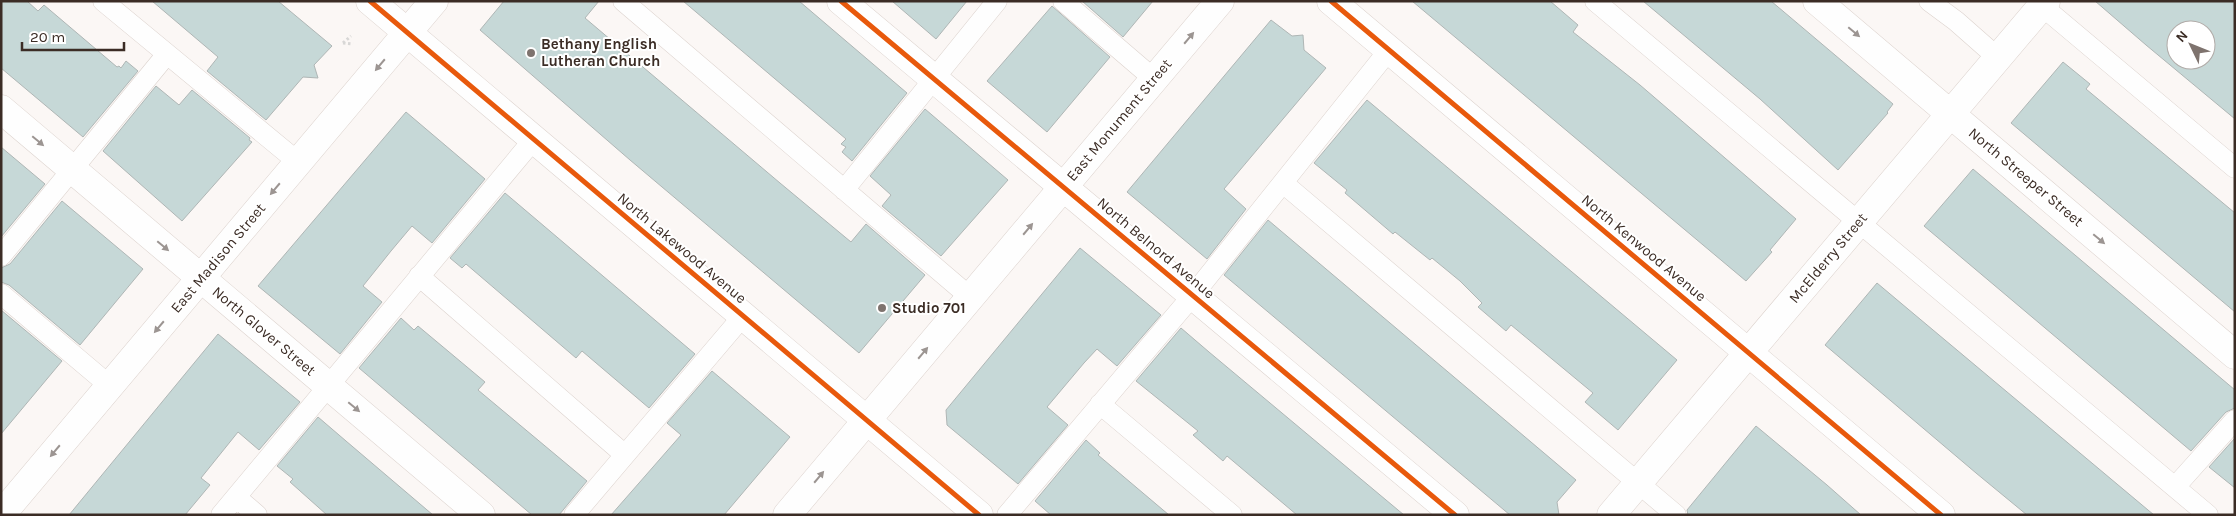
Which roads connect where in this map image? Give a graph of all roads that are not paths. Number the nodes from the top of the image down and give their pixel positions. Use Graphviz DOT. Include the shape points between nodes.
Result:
graph roads {
  1 [pos="102,1"];
  2 [pos="370,1"];
  3 [pos="434,1"];
  4 [pos="842,1"];
  5 [pos="997,1"];
  6 [pos="1063,1"];
  7 [pos="1220,1"];
  8 [pos="1331,1"];
  9 [pos="1595,1"];
  10 [pos="1817,1"];
  11 [pos="1929,1"];
  12 [pos="2044,4"];
  13 [pos="635,5"];
  14 [pos="408,33"];
  15 [pos="1389,50"];
  16 [pos="167,54"];
  17 [pos="1998,58"];
  18 [pos="935,79"];
  19 [pos="1154,79"];
  20 [pos="1,109"];
  21 [pos="1952,113"];
  22 [pos="534,139"];
  23 [pos="298,162"];
  24 [pos="2235,168"];
  25 [pos="73,170"];
  26 [pos="1283,183"];
  27 [pos="1063,187"];
  28 [pos="844,190"];
  29 [pos="1858,223"];
  30 [pos="1,256"];
  31 [pos="419,276"];
  32 [pos="201,278"];
  33 [pos="1,294"];
  34 [pos="1192,295"];
  35 [pos="970,297"];
  36 [pos="743,316"];
  37 [pos="1749,353"];
  38 [pos="2235,355"];
  39 [pos="110,386"];
  40 [pos="328,386"];
  41 [pos="1100,404"];
  42 [pos="867,420"];
  43 [pos="2235,420"];
  44 [pos="625,455"];
  45 [pos="1638,483"];
  46 [pos="2175,487"];
  47 [pos="236,496"];
  48 [pos="1,515"];
  49 [pos="221,515"];
  50 [pos="258,515"];
  51 [pos="481,515"];
  52 [pos="574,515"];
  53 [pos="787,515"];
  54 [pos="979,515"];
  55 [pos="1007,515"];
  56 [pos="1232,515"];
  57 [pos="1455,515"];
  58 [pos="1611,515"];
  59 [pos="1676,515"];
  60 [pos="1941,515"];
  61 [pos="2208,515"];
  1 -- 16 [label="lane"];
  2 -- 14 [label="street, North Lakewood Avenue"];
  3 -- 14 [label="street, East Madison Street"];
  4 -- 18 [label="street, North Belnord Avenue"];
  5 -- 18 [label="lane"];
  6 -- 19 [label="lane"];
  19 -- 7 [label="street, East Monument Street, one-way"];
  8 -- 15 [label="street, North Kenwood Avenue"];
  9 -- 29 [label="lane"];
  10 -- 21 [label="street, North Streeper Street, one-way"];
  11 -- 17 [label="lane"];
  12 -- 17 [label="street, McElderry Street"];
  12 -- 24 [label="lane"];
  13 -- 28 [label="lane"];
  14 -- 22 [label="street, North Lakewood Avenue"];
  14 -- 23 [label="street, East Madison Street, one-way"];
  15 -- 26 [label="lane"];
  15 -- 37 [label="street, North Kenwood Avenue"];
  16 -- 23 [label="lane"];
  16 -- 25 [label="lane"];
  17 -- 21 [label="street, McElderry Street"];
  18 -- 27 [label="street, North Belnord Avenue"];
  18 -- 28 [label="lane"];
  19 -- 27 [label="street, East Monument Street"];
  20 -- 25 [label="street, North Glover Street, one-way"];
  21 -- 29 [label="street, McElderry Street"];
  21 -- 38 [label="street, North Streeper Street, one-way"];
  22 -- 31 [label="lane"];
  22 -- 36 [label="street, North Lakewood Avenue"];
  23 -- 32 [label="street, East Madison Street, one-way"];
  25 -- 30 [label="lane"];
  25 -- 32 [label="street, North Glover Street, one-way"];
  26 -- 34 [label="lane"];
  26 -- 45 [label="lane"];
  27 -- 34 [label="street, North Belnord Avenue"];
  35 -- 27 [label="street, East Monument Street, one-way"];
  28 -- 35 [label="lane"];
  29 -- 37 [label="street, McElderry Street"];
  29 -- 46 [label="lane"];
  31 -- 40 [label="lane"];
  31 -- 44 [label="lane"];
  32 -- 39 [label="street, East Madison Street, one-way"];
  32 -- 40 [label="street, North Glover Street"];
  33 -- 39 [label="lane"];
  34 -- 41 [label="lane"];
  34 -- 57 [label="street, North Belnord Avenue"];
  42 -- 35 [label="street, East Monument Street, one-way"];
  36 -- 42 [label="street, North Lakewood Avenue"];
  36 -- 44 [label="lane"];
  37 -- 45 [label="street, McElderry Street"];
  37 -- 60 [label="street, North Kenwood Avenue"];
  39 -- 48 [label="street, East Madison Street, one-way"];
  40 -- 47 [label="lane"];
  40 -- 51 [label="street, North Glover Street, one-way"];
  41 -- 55 [label="lane"];
  41 -- 56 [label="lane"];
  53 -- 42 [label="street, East Monument Street, one-way"];
  42 -- 54 [label="street, North Lakewood Avenue"];
  43 -- 46 [label="lane"];
  44 -- 52 [label="lane"];
  45 -- 58 [label="street, McElderry Street"];
  45 -- 59 [label="lane"];
  46 -- 61 [label="lane"];
  47 -- 49 [label="lane"];
  47 -- 50 [label="lane"];
}
